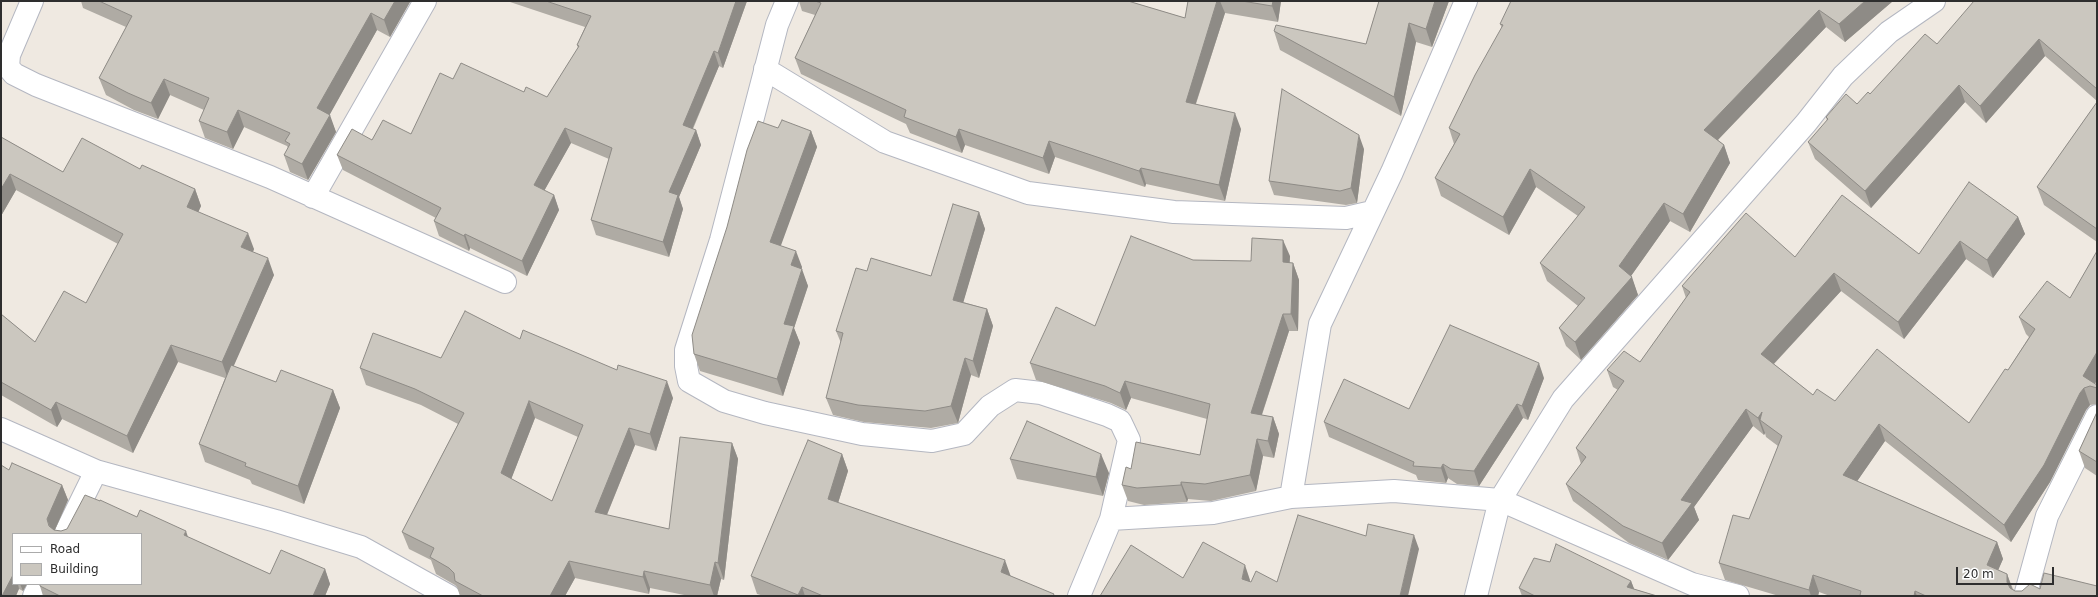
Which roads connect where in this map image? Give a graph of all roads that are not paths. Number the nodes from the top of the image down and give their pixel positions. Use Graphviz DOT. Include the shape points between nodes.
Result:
graph roads {
  1 [pos="32,1"];
  2 [pos="425,1"];
  3 [pos="787,1"];
  4 [pos="1466,1"];
  5 [pos="1934,1"];
  6 [pos="765,69"];
  7 [pos="314,197"];
  8 [pos="1372,212"];
  9 [pos="505,282"];
  10 [pos="2097,416"];
  11 [pos="1,429"];
  12 [pos="96,471"];
  13 [pos="1291,497"];
  14 [pos="1500,500"];
  15 [pos="1111,519"];
  16 [pos="65,533"];
  17 [pos="40,585"];
  18 [pos="34,596"];
  19 [pos="449,596"];
  20 [pos="1079,596"];
  21 [pos="1476,596"];
  22 [pos="1738,596"];
  23 [pos="2025,596"];
  1 -- 7 [label="street" via="9,55 8,67 14,74"];
  2 -- 7 [label="street"];
  3 -- 6 [label="street" via="777,25"];
  4 -- 8 [label="street"];
  5 -- 14 [label="street" via="1889,32 1843,76 1806,123 1563,399"];
  6 -- 8 [label="street" via="885,142 1028,193 1174,212 1346,218"];
  6 -- 15 [label="street" via="721,240 686,350 689,381 724,402 765,413 862,434 932,441 964,434 990,406 1015,390 1040,393 1108,415 1120,422 1129,440"];
  7 -- 9 [label="street"];
  8 -- 13 [label="street" via="1320,324"];
  10 -- 23 [label="street" via="2047,516"];
  11 -- 12 [label="street"];
  12 -- 16 [label="street"];
  12 -- 19 [label="street" via="361,547"];
  13 -- 14 [label="street" via="1394,491"];
  13 -- 15 [label="street" via="1213,513"];
  14 -- 21 [label="street"];
  14 -- 22 [label="street" via="1692,584"];
  15 -- 20 [label="street"];
  17 -- 18 [label="street"];
}
